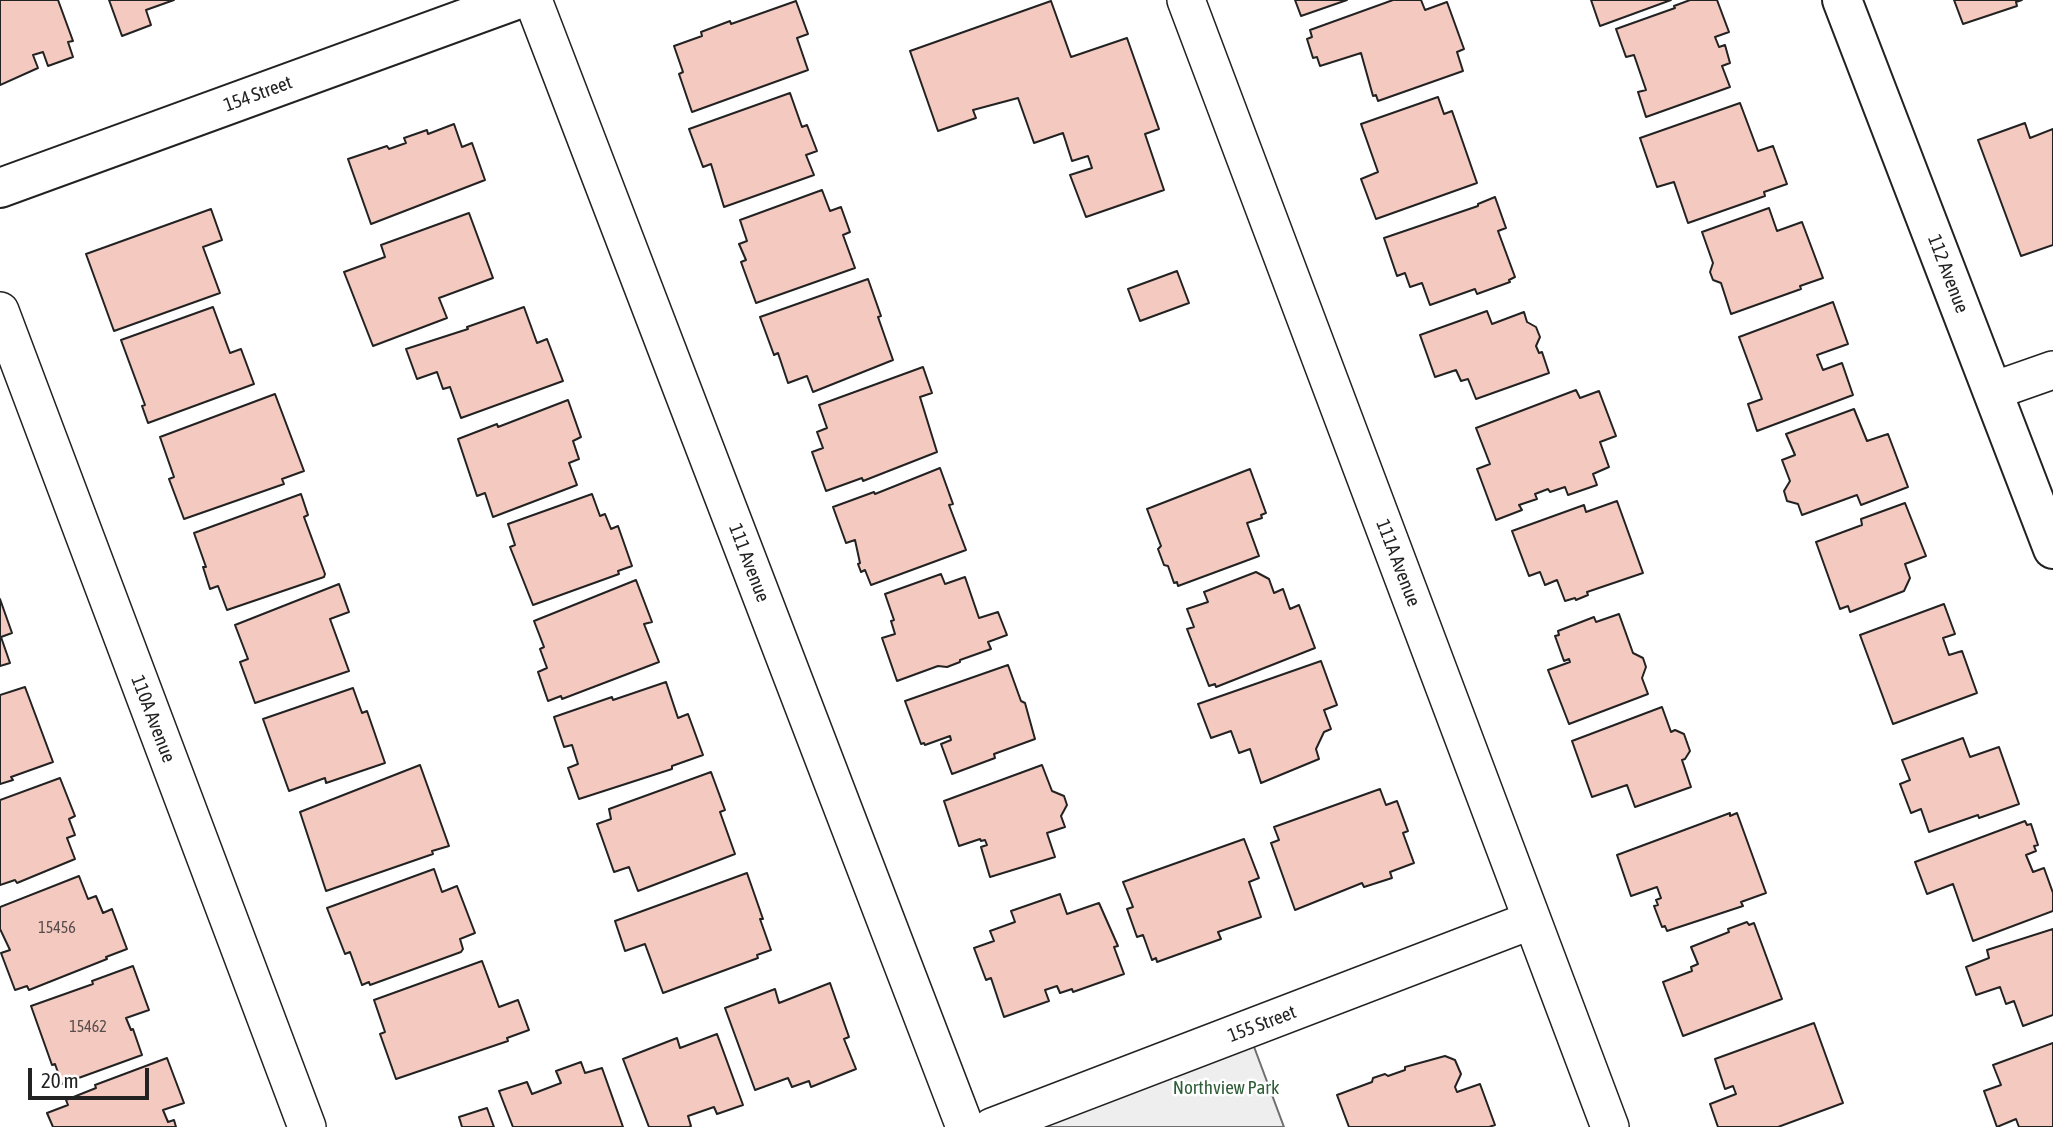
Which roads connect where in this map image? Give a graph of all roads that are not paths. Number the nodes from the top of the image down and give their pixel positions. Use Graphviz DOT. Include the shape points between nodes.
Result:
graph roads {
  1 [pos="516,0"];
  2 [pos="533,0"];
  3 [pos="1186,0"];
  4 [pos="1842,0"];
  5 [pos="0,188"];
  6 [pos="0,310"];
  7 [pos="2053,370"];
  8 [pos="1993,391"];
  9 [pos="2053,549"];
  10 [pos="1532,920"];
  11 [pos="307,1127"];
  12 [pos="965,1127"];
  13 [pos="992,1127"];
  14 [pos="1610,1127"];
  1 -- 5 [label="street, 154 Street"];
  2 -- 12 [label="street, 111 Avenue"];
  3 -- 10 [label="street, 111A Avenue"];
  4 -- 8 [label="street, 112 Avenue"];
  6 -- 11 [label="street, 110A Avenue"];
  7 -- 8 [label="street"];
  8 -- 9 [label="street, 112 Avenue"];
  10 -- 13 [label="street, 155 Street"];
  10 -- 14 [label="street, 111A Avenue"];
}
